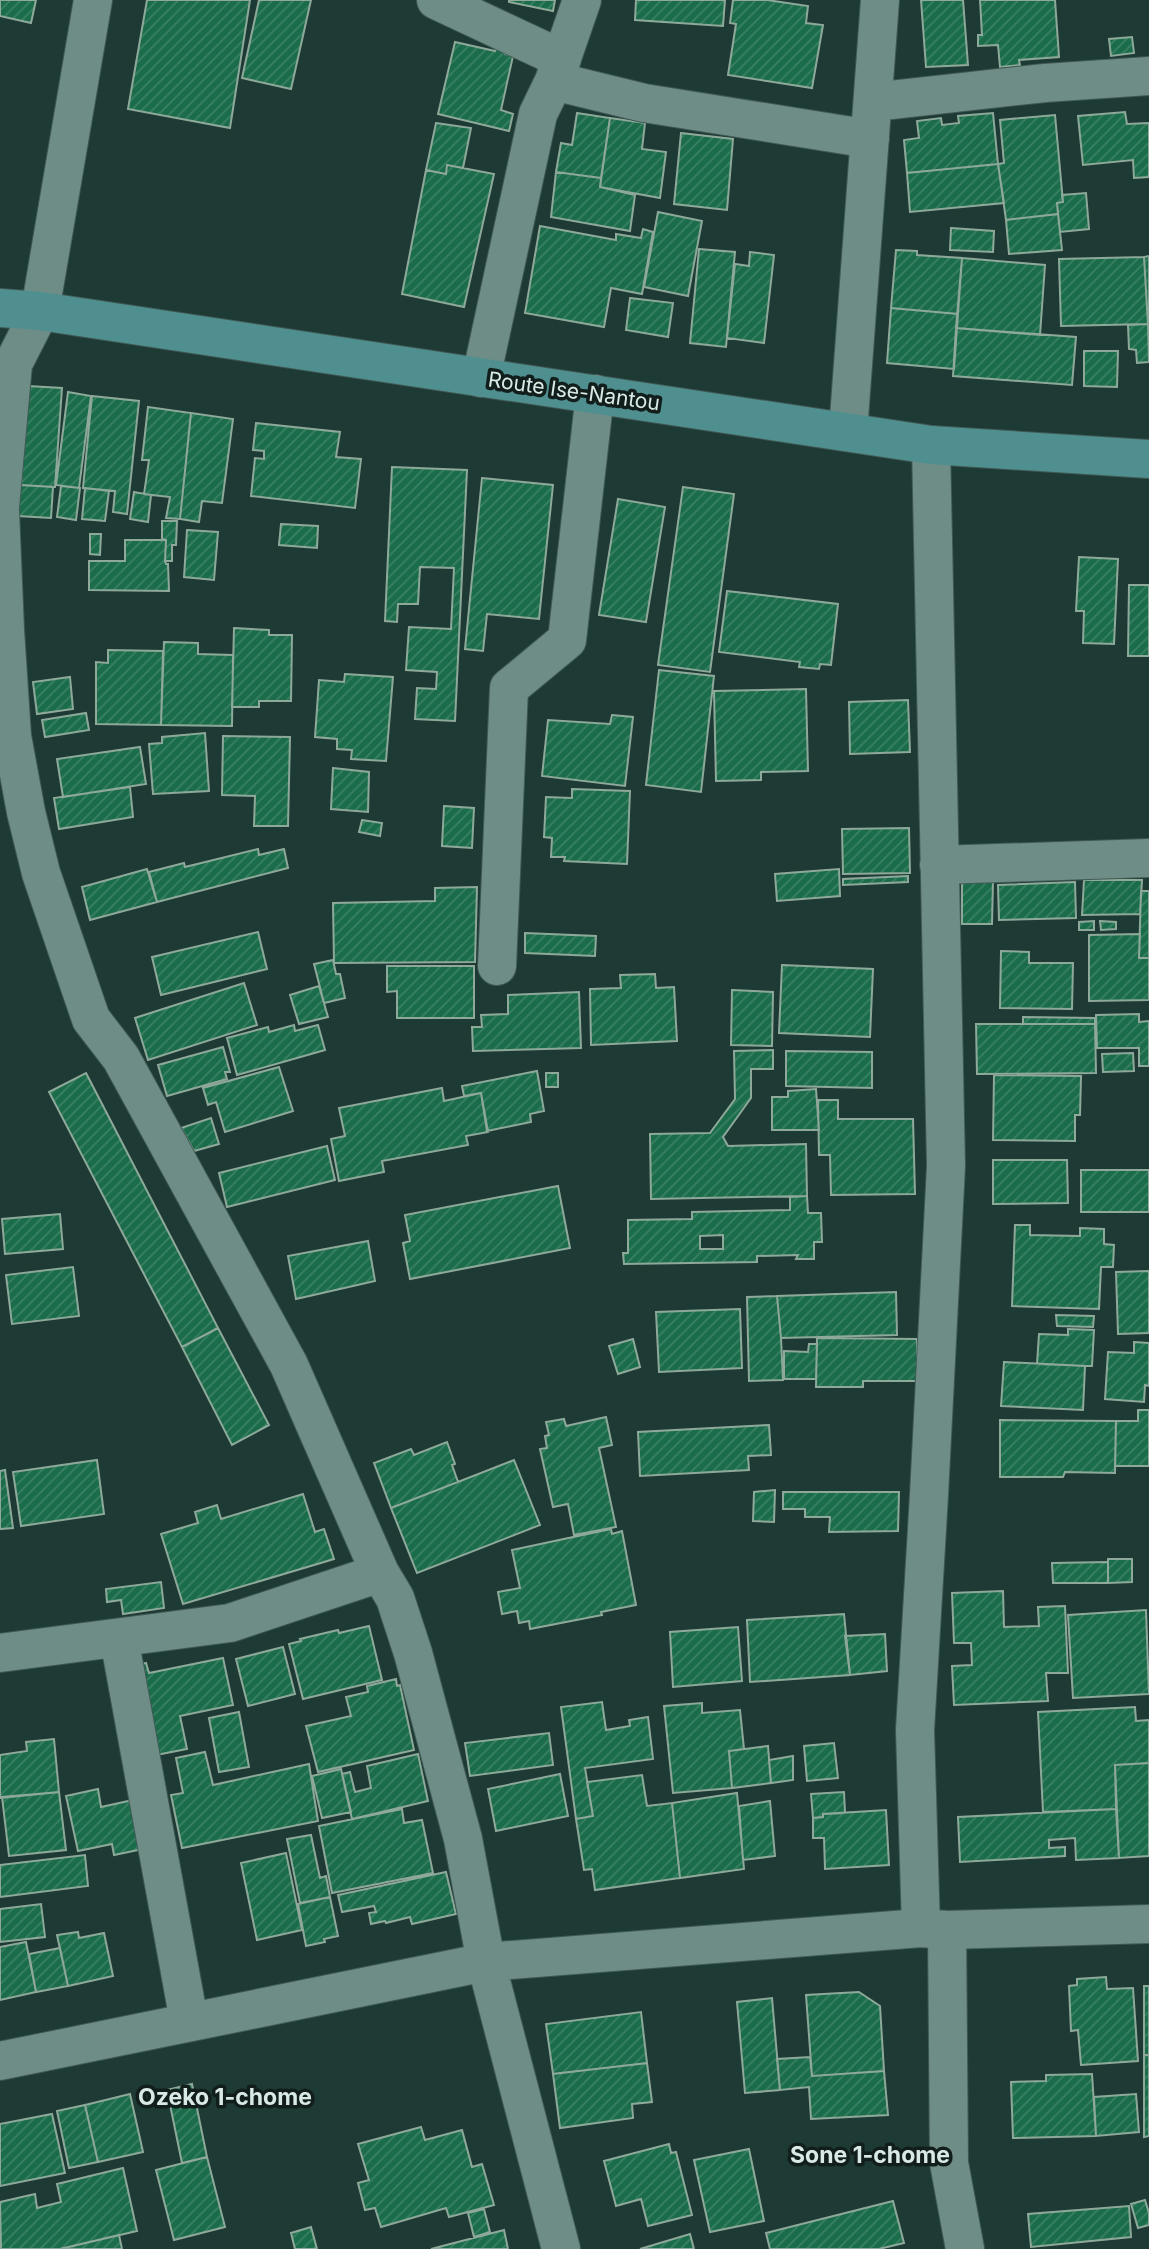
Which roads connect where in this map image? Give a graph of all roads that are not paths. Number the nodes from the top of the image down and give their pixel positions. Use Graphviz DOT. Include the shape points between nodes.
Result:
graph roads {
  1 [pos="93,0"];
  2 [pos="436,0"];
  3 [pos="582,0"];
  4 [pos="880,0"];
  5 [pos="558,70"];
  6 [pos="1149,76"];
  7 [pos="872,120"];
  8 [pos="0,308"];
  9 [pos="40,311"];
  10 [pos="481,378"];
  11 [pos="595,394"];
  12 [pos="848,432"];
  13 [pos="931,445"];
  14 [pos="1149,459"];
  15 [pos="0,509"];
  16 [pos="1149,858"];
  17 [pos="939,865"];
  18 [pos="497,966"];
  19 [pos="380,1573"];
  20 [pos="119,1638"];
  21 [pos="0,1653"];
  22 [pos="1149,1924"];
  23 [pos="934,1929"];
  24 [pos="486,1962"];
  25 [pos="190,2021"];
  26 [pos="0,2061"];
  27 [pos="561,2249"];
  28 [pos="965,2249"];
  1 -- 9 [label="street"];
  2 -- 5 [label="street"];
  3 -- 5 [label="street"];
  4 -- 7 [label="street"];
  5 -- 7 [label="street" via="644,103"];
  5 -- 10 [label="street" via="538,114"];
  6 -- 7 [label="street" via="1045,83"];
  7 -- 12 [label="street"];
  8 -- 9 [label="main road, Route Ise-Nantou"];
  9 -- 10 [label="main road, Route Ise-Nantou"];
  9 -- 15 [label="street" via="13,364"];
  10 -- 11 [label="main road, Route Ise-Nantou"];
  11 -- 12 [label="main road, Route Ise-Nantou"];
  11 -- 18 [label="street" via="567,640 509,688"];
  12 -- 13 [label="main road, Route Ise-Nantou"];
  13 -- 14 [label="main road, Route Ise-Nantou"];
  13 -- 17 [label="street"];
  15 -- 19 [label="street" via="11,723 21,787 41,873 91,1019 121,1058 289,1365"];
  16 -- 17 [label="street"];
  17 -- 23 [label="street" via="946,1166 915,1730"];
  19 -- 20 [label="street" via="230,1623"];
  19 -- 24 [label="street" via="395,1598 413,1653 463,1839"];
  20 -- 21 [label="street"];
  20 -- 25 [label="street"];
  22 -- 23 [label="street"];
  23 -- 24 [label="street"];
  23 -- 28 [label="street" via="949,2163"];
  24 -- 25 [label="street"];
  24 -- 27 [label="street"];
  25 -- 26 [label="street"];
}
